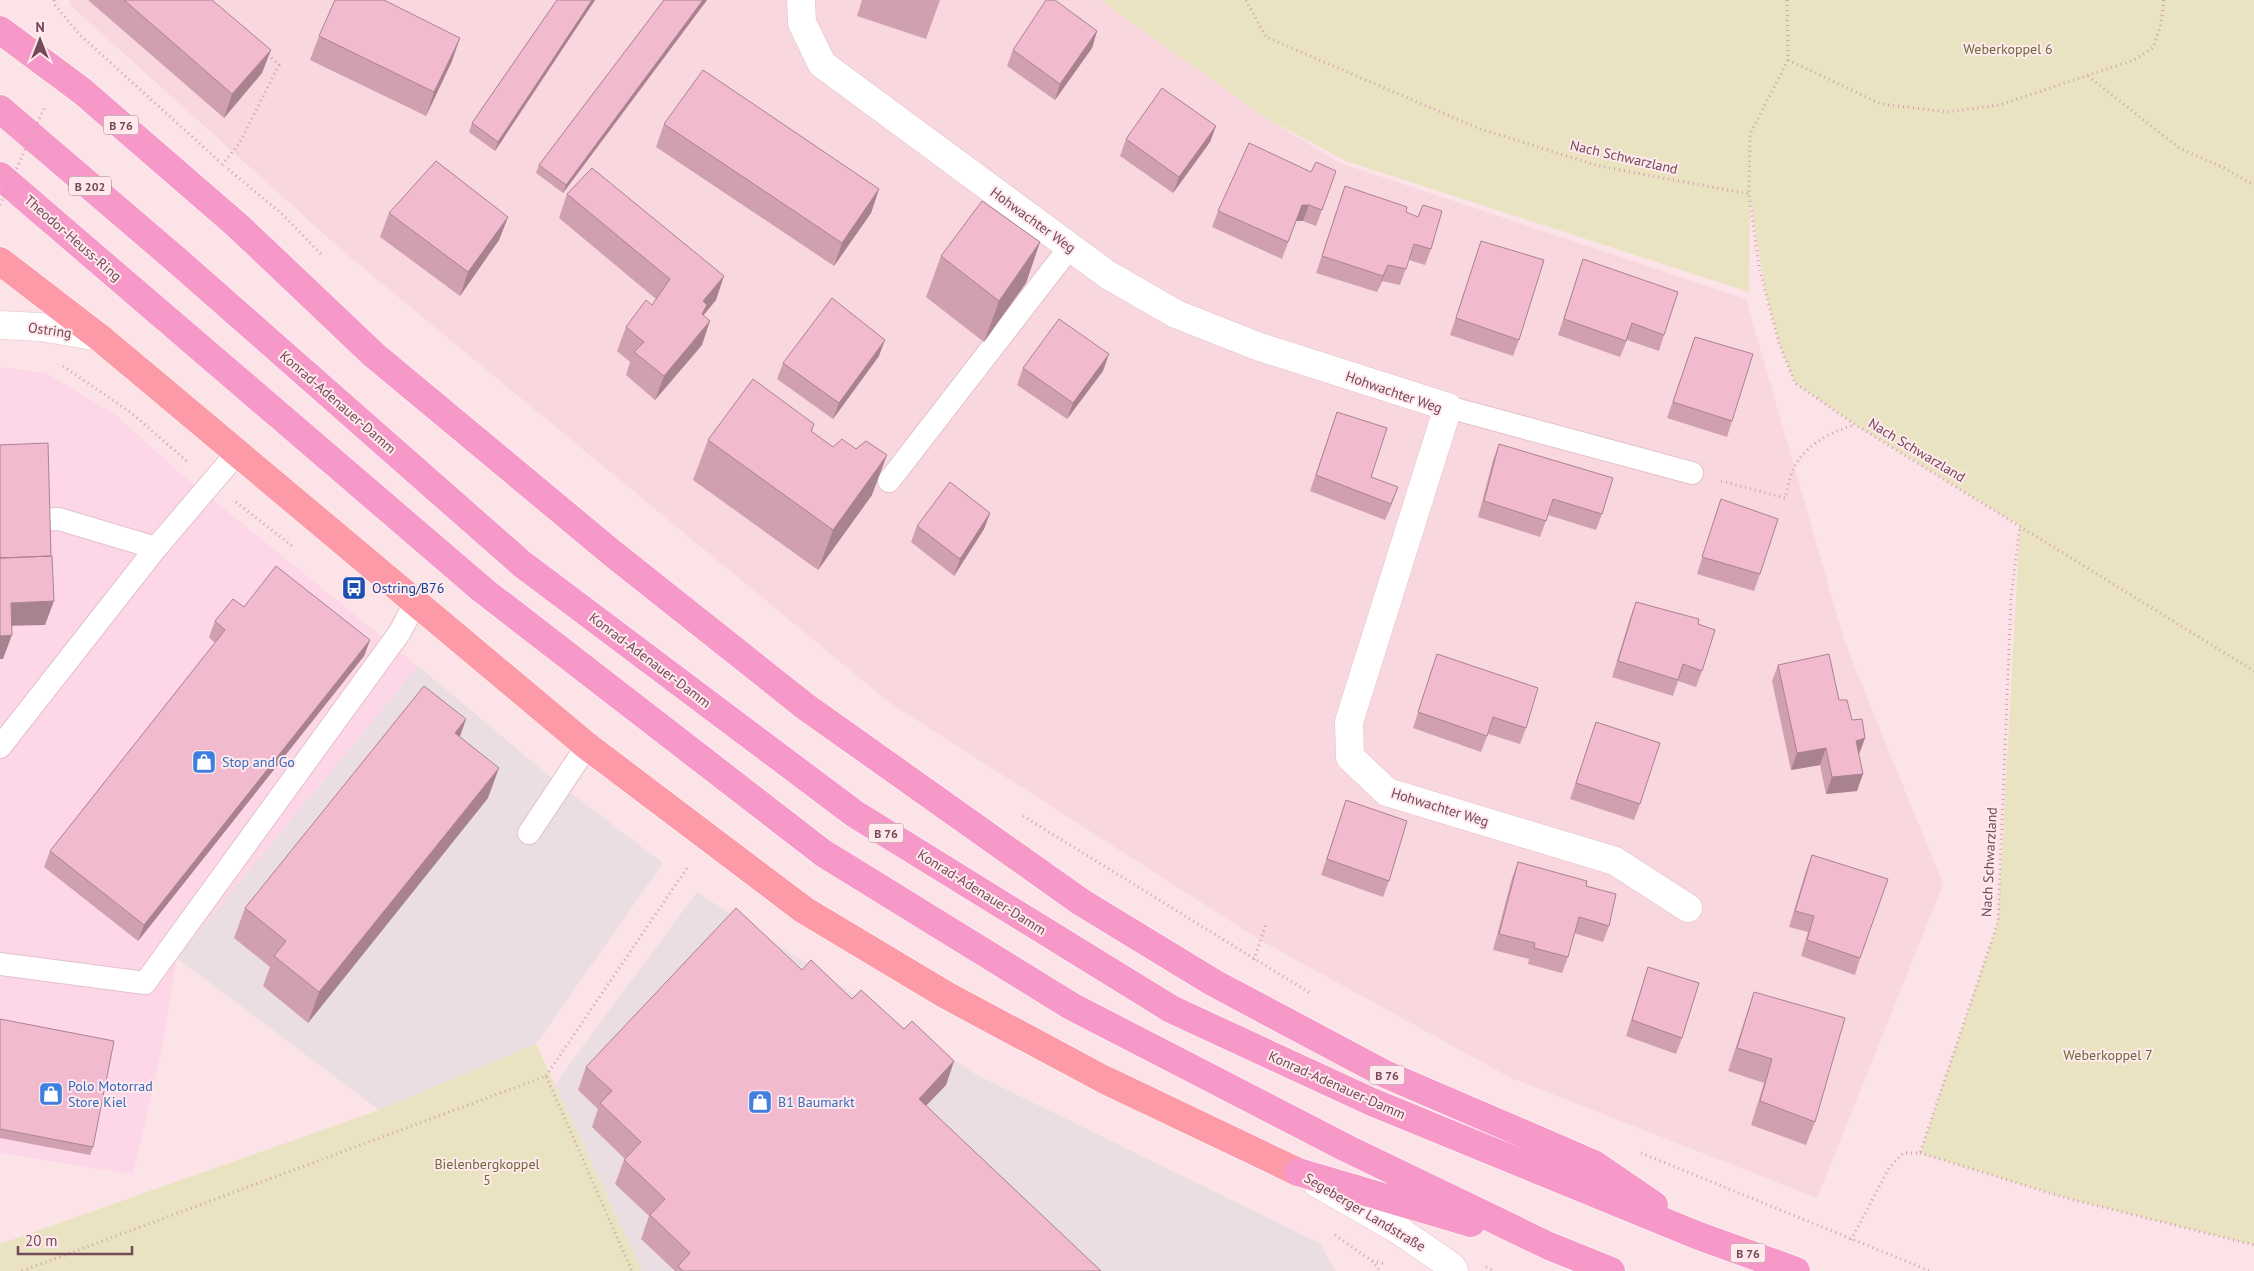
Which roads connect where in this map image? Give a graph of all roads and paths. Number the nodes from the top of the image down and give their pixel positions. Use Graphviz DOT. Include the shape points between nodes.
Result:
graph roads {
  1 [pos="54,0"];
  2 [pos="800,0"];
  3 [pos="1246,0"];
  4 [pos="1787,0"];
  5 [pos="2164,0"];
  6 [pos="0,30"];
  7 [pos="260,49"];
  8 [pos="1788,60"];
  9 [pos="2088,75"];
  10 [pos="45,106"];
  11 [pos="0,109"];
  12 [pos="222,164"];
  13 [pos="0,176"];
  14 [pos="2254,185"];
  15 [pos="1750,194"];
  16 [pos="0,204"];
  17 [pos="1070,247"];
  18 [pos="324,257"];
  19 [pos="0,261"];
  20 [pos="180,263"];
  21 [pos="0,325"];
  22 [pos="99,337"];
  23 [pos="1448,407"];
  24 [pos="1854,424"];
  25 [pos="236,454"];
  26 [pos="1692,473"];
  27 [pos="888,481"];
  28 [pos="0,521"];
  29 [pos="2020,526"];
  30 [pos="156,548"];
  31 [pos="415,603"];
  32 [pos="2254,671"];
  33 [pos="587,746"];
  34 [pos="0,747"];
  35 [pos="1020,814"];
  36 [pos="529,833"];
  37 [pos="691,863"];
  38 [pos="1688,908"];
  39 [pos="1266,924"];
  40 [pos="1254,960"];
  41 [pos="0,964"];
  42 [pos="1312,994"];
  43 [pos="546,1076"];
  44 [pos="1632,1150"];
  45 [pos="1920,1153"];
  46 [pos="1298,1172"];
  47 [pos="1699,1236"];
  48 [pos="1851,1240"];
  49 [pos="2254,1245"];
  50 [pos="1549,1246"];
  51 [pos="1372,1261"];
  52 [pos="22,1271"];
  53 [pos="632,1271"];
  54 [pos="1380,1271"];
  55 [pos="1454,1271"];
  56 [pos="1611,1271"];
  57 [pos="1796,1271"];
  58 [pos="1930,1271"];
  1 -- 12 [label="path" via="80,35"];
  2 -- 17 [label="street, Hohwachter Weg" via="802,23 822,64"];
  3 -- 15 [label="path, Nach Schwarzland" via="1266,37 1480,129 1599,166"];
  4 -- 8 [label="path"];
  5 -- 9 [label="path" via="2162,24 2153,48 2134,60"];
  6 -- 47 [label="highway, B 76" via="82,90 238,226 374,355 612,553 806,707 1065,891 1214,983 1385,1074 1594,1164"];
  7 -- 12 [label="path" via="279,65 239,144"];
  8 -- 9 [label="path" via="1881,104 1947,112 1999,105"];
  8 -- 15 [label="path" via="1750,134"];
  9 -- 14 [label="path" via="2179,148"];
  10 -- 16 [label="path, bridge"];
  11 -- 20 [label="highway, B 202"];
  12 -- 18 [label="path" via="282,214"];
  13 -- 50 [label="highway, Theodor-Heuss-Ring" via="484,591 823,853 1071,1006 1346,1148"];
  15 -- 24 [label="path, Nach Schwarzland" via="1760,267 1779,344 1795,383"];
  17 -- 23 [label="street, Hohwachter Weg" via="1108,275 1176,314 1257,346"];
  17 -- 27 [label="lane"];
  19 -- 22 [label="main road"];
  20 -- 47 [label="highway, Konrad-Adenauer-Damm / B 76" via="522,564 855,814 1171,1009 1372,1102"];
  21 -- 22 [label="street, Ostring" via="40,327"];
  22 -- 25 [label="main road"];
  23 -- 26 [label="lane"];
  23 -- 38 [label="street, Hohwachter Weg" via="1349,722 1350,757 1387,792 1615,861"];
  24 -- 26 [label="path" via="1818,441 1795,465 1785,498"];
  24 -- 29 [label="path, Nach Schwarzland"];
  25 -- 30 [label="lane"];
  25 -- 31 [label="main road"];
  28 -- 30 [label="lane" via="59,519"];
  29 -- 32 [label="path"];
  29 -- 45 [label="path, Nach Schwarzland" via="2011,598 1998,922"];
  30 -- 34 [label="lane"];
  31 -- 33 [label="main road"];
  31 -- 41 [label="lane" via="400,632 145,983"];
  33 -- 36 [label="lane"];
  33 -- 46 [label="main road" via="804,910 921,980 1103,1080"];
  35 -- 40 [label="path"];
  37 -- 43 [label="path"];
  39 -- 40 [label="path"];
  40 -- 42 [label="path"];
  43 -- 52 [label="path"];
  43 -- 53 [label="path"];
  44 -- 48 [label="path"];
  45 -- 48 [label="path" via="1903,1154 1889,1168"];
  45 -- 49 [label="path" via="2066,1198"];
  46 -- 50 [label="highway"];
  46 -- 55 [label="street, Segeberger Landstraße" via="1397,1229"];
  47 -- 57 [label="highway, Konrad-Adenauer-Damm / B 76"];
  48 -- 58 [label="path"];
  50 -- 56 [label="highway"];
  51 -- 54 [label="path"];
}
